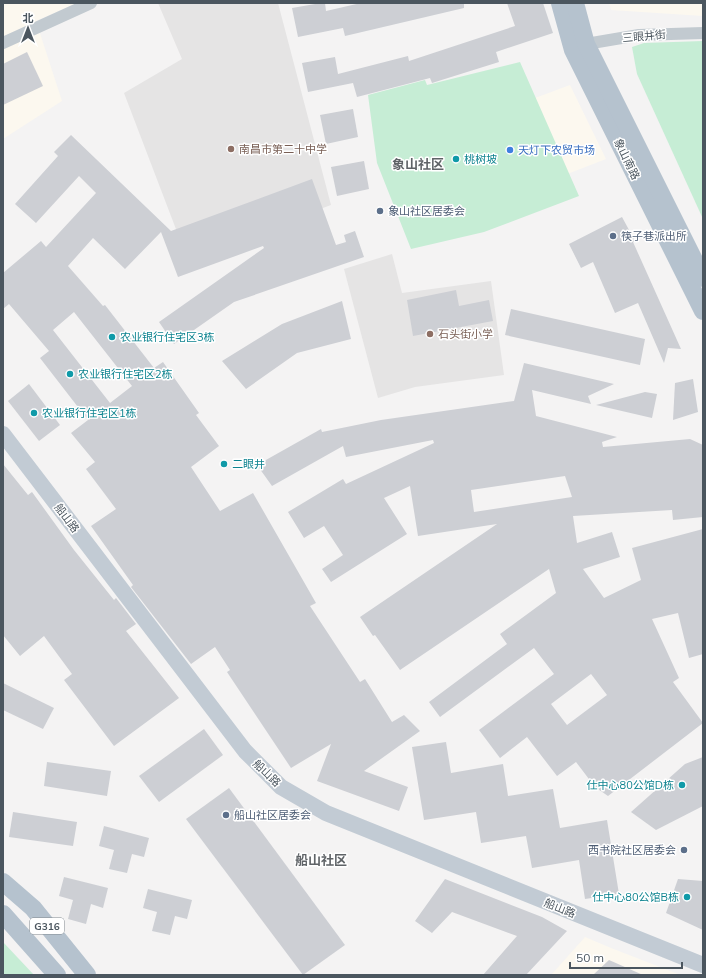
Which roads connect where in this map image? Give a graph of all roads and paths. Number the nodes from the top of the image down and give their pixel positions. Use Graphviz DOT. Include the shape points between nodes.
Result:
graph roads {
  1 [pos="91,3"];
  2 [pos="560,3"];
  3 [pos="575,3"];
  4 [pos="703,33"];
  5 [pos="3,43"];
  6 [pos="586,44"];
  7 [pos="703,278"];
  8 [pos="703,311"];
  9 [pos="3,434"];
  10 [pos="3,882"];
  11 [pos="3,914"];
  12 [pos="703,966"];
  13 [pos="57,975"];
  14 [pos="87,975"];
  1 -- 5 [label="street"];
  2 -- 8 [label="main road, 象山南路" via="573,50"];
  3 -- 6 [label="main road, 象山南路"];
  4 -- 6 [label="street, 三眼井街" via="639,35"];
  6 -- 7 [label="main road, 象山南路"];
  9 -- 12 [label="street, 船山路" via="245,751 281,787 326,813"];
  10 -- 14 [label="main road, G316" via="33,908"];
  11 -- 13 [label="main road, G316"];
}
